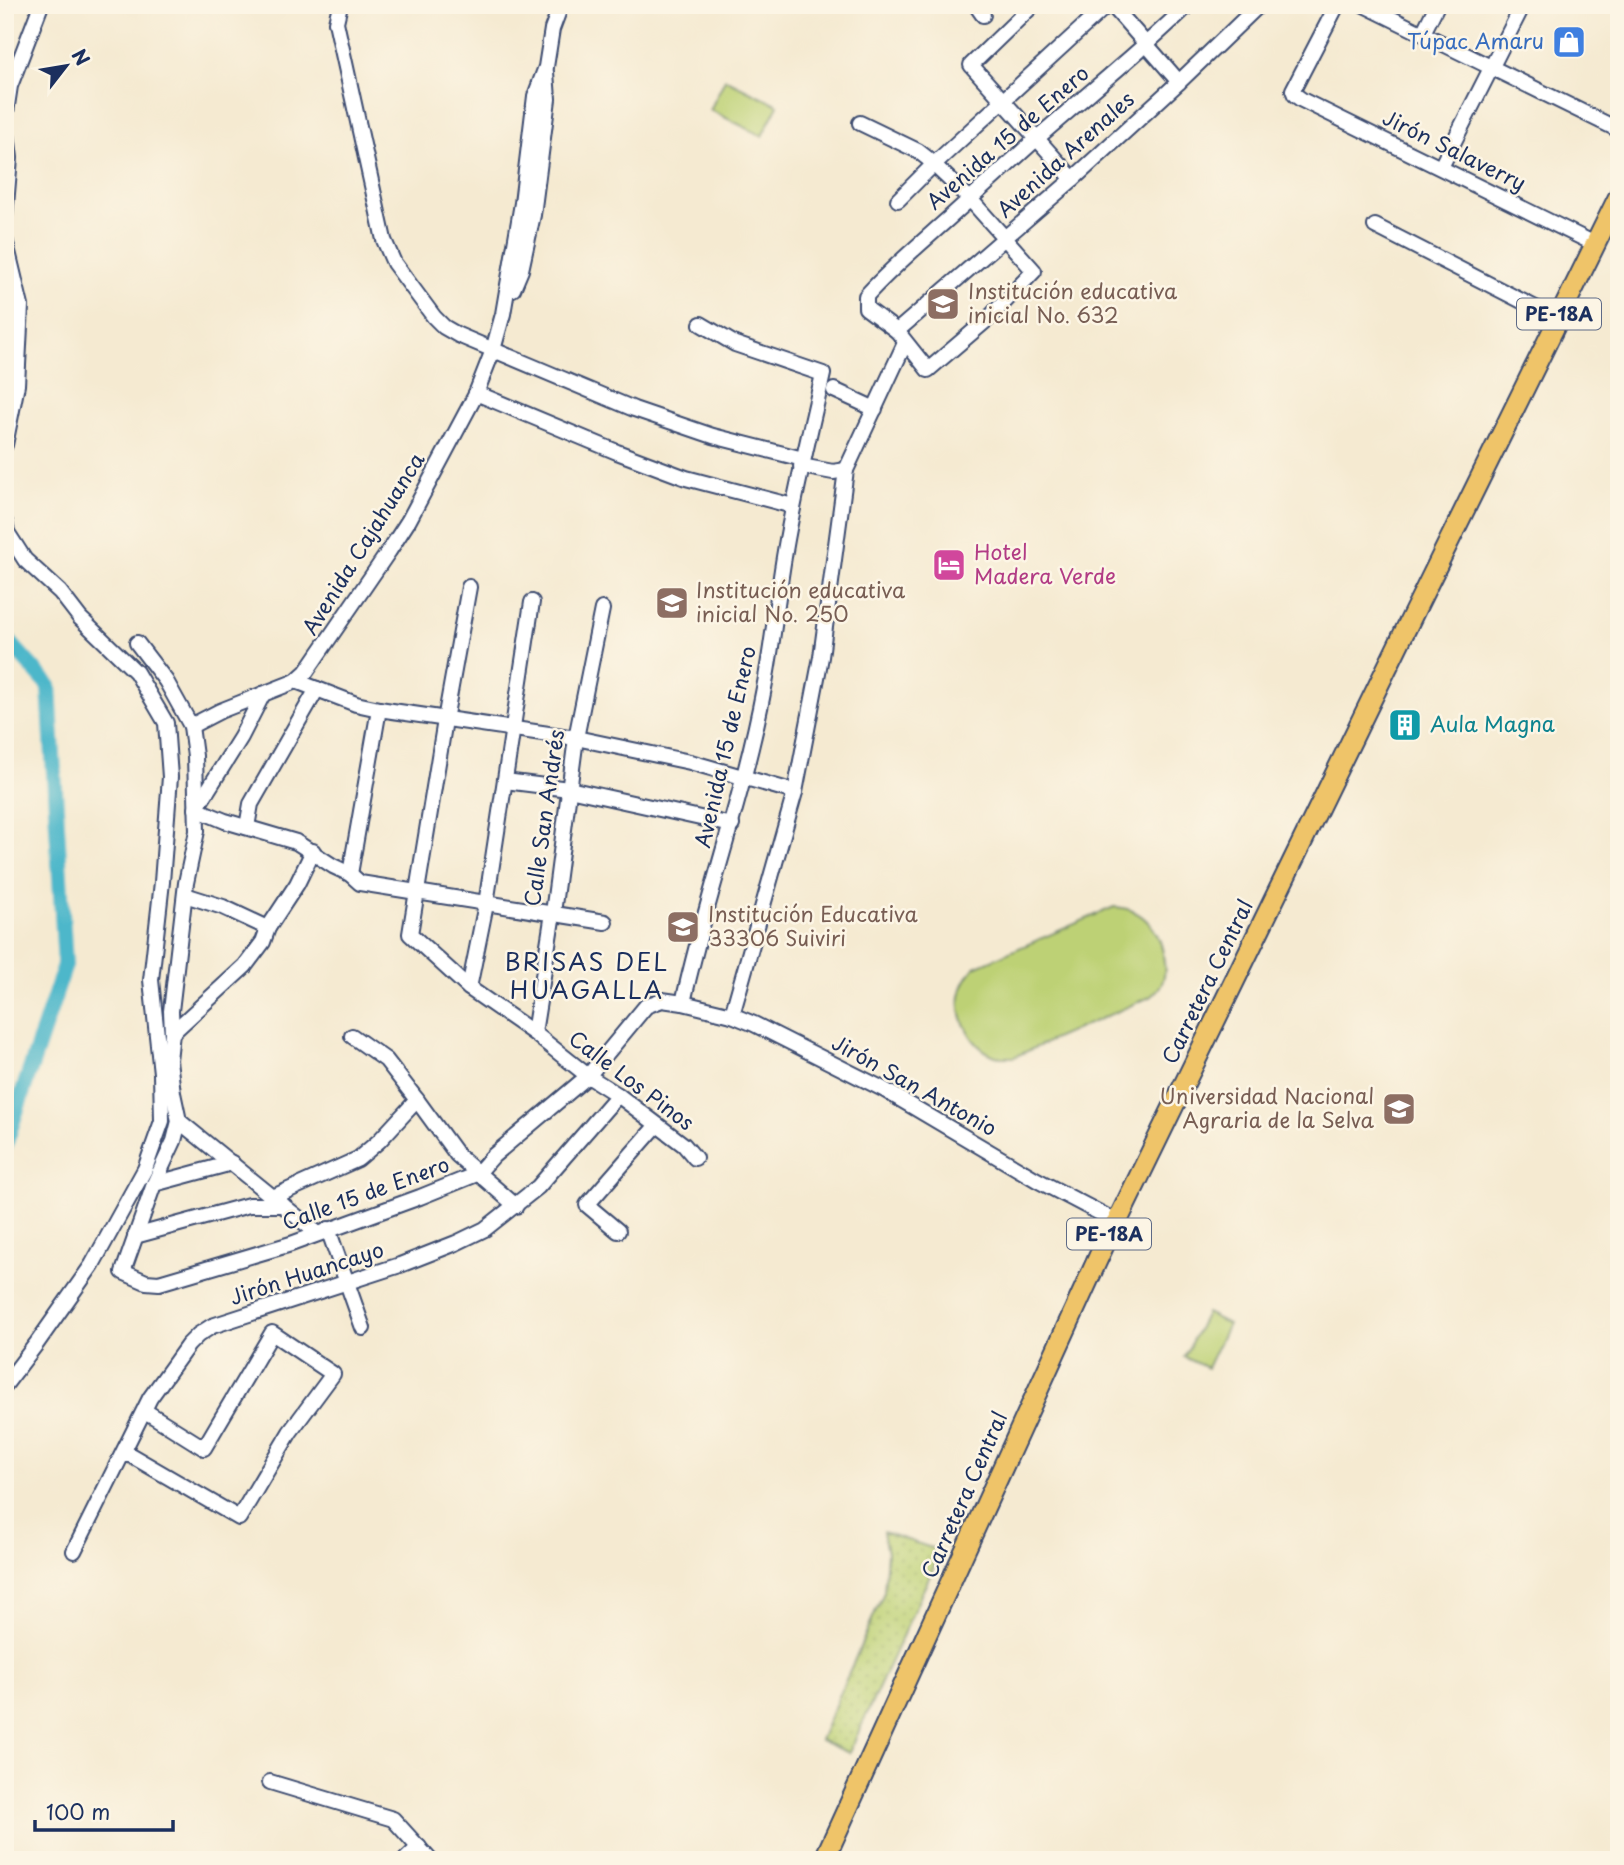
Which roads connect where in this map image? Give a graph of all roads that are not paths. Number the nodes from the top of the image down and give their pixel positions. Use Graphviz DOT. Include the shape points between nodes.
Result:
graph roads {
  1 [pos="41,5"];
  2 [pos="340,5"];
  3 [pos="561,5"];
  4 [pos="1033,5"];
  5 [pos="1110,5"];
  6 [pos="1188,5"];
  7 [pos="1259,5"];
  8 [pos="1337,5"];
  9 [pos="1364,5"];
  10 [pos="1437,5"];
  11 [pos="1523,5"];
  12 [pos="1423,33"];
  13 [pos="1147,45"];
  14 [pos="1492,67"];
  15 [pos="1179,82"];
  16 [pos="1002,100"];
  17 [pos="860,123"];
  18 [pos="1619,130"];
  19 [pos="1036,139"];
  20 [pos="933,165"];
  21 [pos="1441,167"];
  22 [pos="1073,179"];
  23 [pos="1619,196"];
  24 [pos="970,199"];
  25 [pos="898,200"];
  26 [pos="5,217"];
  27 [pos="1375,226"];
  28 [pos="1004,238"];
  29 [pos="5,239"];
  30 [pos="1595,244"];
  31 [pos="1557,319"];
  32 [pos="701,324"];
  33 [pos="901,337"];
  34 [pos="494,350"];
  35 [pos="834,390"];
  36 [pos="476,393"];
  37 [pos="875,409"];
  38 [pos="5,445"];
  39 [pos="802,463"];
  40 [pos="846,470"];
  41 [pos="793,506"];
  42 [pos="5,522"];
  43 [pos="469,587"];
  44 [pos="532,602"];
  45 [pos="602,609"];
  46 [pos="137,643"];
  47 [pos="296,681"];
  48 [pos="317,688"];
  49 [pos="263,694"];
  50 [pos="154,702"];
  51 [pos="379,709"];
  52 [pos="445,720"];
  53 [pos="190,723"];
  54 [pos="512,730"];
  55 [pos="576,738"];
  56 [pos="744,778"];
  57 [pos="505,781"];
  58 [pos="569,789"];
  59 [pos="795,792"];
  60 [pos="196,809"];
  61 [pos="732,825"];
  62 [pos="247,827"];
  63 [pos="313,852"];
  64 [pos="350,874"];
  65 [pos="416,893"];
  66 [pos="185,895"];
  67 [pos="486,904"];
  68 [pos="553,913"];
  69 [pos="605,922"];
  70 [pos="268,928"];
  71 [pos="469,988"];
  72 [pos="683,1003"];
  73 [pos="732,1015"];
  74 [pos="172,1033"];
  75 [pos="534,1033"];
  76 [pos="352,1036"];
  77 [pos="588,1076"];
  78 [pos="618,1095"];
  79 [pos="417,1100"];
  80 [pos="179,1121"];
  81 [pos="657,1125"];
  82 [pos="695,1158"];
  83 [pos="232,1163"];
  84 [pos="477,1174"];
  85 [pos="154,1184"];
  86 [pos="278,1201"];
  87 [pos="516,1206"];
  88 [pos="1117,1222"];
  89 [pos="323,1231"];
  90 [pos="618,1231"];
  91 [pos="135,1236"];
  92 [pos="346,1283"];
  93 [pos="363,1328"];
  94 [pos="5,1385"];
  95 [pos="145,1411"];
  96 [pos="125,1452"];
  97 [pos="74,1551"];
  98 [pos="270,1782"];
  99 [pos="419,1847"];
  100 [pos="405,1860"];
  101 [pos="430,1860"];
  102 [pos="824,1860"];
  1 -- 26 [label="street" via="10,86 5,119 10,158"];
  2 -- 34 [label="street" via="336,22 388,252 439,322"];
  3 -- 34 [label="street, Avenida Cajahuanca" via="536,96 522,203"];
  4 -- 16 [label="street" via="971,65"];
  5 -- 13 [label="street"];
  5 -- 16 [label="street"];
  6 -- 13 [label="street, Avenida 15 de Enero"];
  7 -- 15 [label="street, Avenida Arenales"];
  8 -- 21 [label="street, Jirón Salaverry" via="1293,90 1295,94"];
  9 -- 12 [label="street"];
  10 -- 12 [label="street"];
  11 -- 14 [label="street"];
  12 -- 14 [label="street"];
  13 -- 15 [label="street"];
  13 -- 19 [label="street, Avenida 15 de Enero"];
  14 -- 18 [label="street"];
  14 -- 21 [label="street"];
  15 -- 22 [label="street, Avenida Arenales"];
  16 -- 19 [label="street"];
  16 -- 20 [label="street"];
  17 -- 20 [label="street" via="912,148"];
  19 -- 22 [label="street"];
  19 -- 24 [label="street, Avenida 15 de Enero"];
  20 -- 24 [label="street"];
  20 -- 25 [label="street"];
  21 -- 30 [label="street, Jirón Salaverry"];
  22 -- 28 [label="street, Avenida Arenales"];
  23 -- 30 [label="highway, PE-18A"];
  24 -- 28 [label="street"];
  24 -- 33 [label="street, Avenida 15 de Enero" via="866,296 866,309"];
  27 -- 31 [label="street"];
  28 -- 33 [label="street, Avenida Arenales"];
  28 -- 33 [label="street" via="1034,271 989,318 928,370"];
  29 -- 38 [label="street" via="21,306 17,385"];
  30 -- 31 [label="highway, PE-18A"];
  31 -- 88 [label="highway, Carretera Central / PE-18A"];
  32 -- 39 [label="street, Avenida 15 de Enero" via="734,344 824,374"];
  33 -- 37 [label="street"];
  34 -- 36 [label="street, Avenida Cajahuanca"];
  34 -- 39 [label="street" via="634,409"];
  35 -- 37 [label="street"];
  36 -- 41 [label="street" via="686,478"];
  36 -- 47 [label="street, Avenida Cajahuanca" via="396,541 317,659"];
  37 -- 40 [label="street"];
  39 -- 40 [label="street" via="833,472"];
  39 -- 41 [label="street, Avenida 15 de Enero"];
  40 -- 59 [label="street" via="821,657"];
  41 -- 56 [label="street, Avenida 15 de Enero" via="764,689"];
  42 -- 50 [label="street" via="25,560 136,672"];
  43 -- 52 [label="street"];
  44 -- 54 [label="street"];
  45 -- 55 [label="street, Calle San Andrés"];
  46 -- 53 [label="street"];
  47 -- 48 [label="street"];
  47 -- 49 [label="street, Avenida Cajahuanca"];
  48 -- 51 [label="street"];
  48 -- 62 [label="street" via="251,804"];
  49 -- 53 [label="street, Avenida Cajahuanca"];
  49 -- 60 [label="street"];
  50 -- 53 [label="street"];
  50 -- 94 [label="street" via="166,723 170,777 151,981 162,1121 145,1169 93,1265"];
  51 -- 52 [label="street"];
  51 -- 64 [label="street"];
  52 -- 54 [label="street"];
  52 -- 65 [label="street"];
  53 -- 60 [label="street"];
  54 -- 55 [label="street"];
  54 -- 57 [label="street"];
  55 -- 56 [label="street"];
  55 -- 58 [label="street, Calle San Andrés"];
  56 -- 59 [label="street"];
  56 -- 61 [label="street, Avenida 15 de Enero"];
  57 -- 58 [label="street"];
  57 -- 67 [label="street"];
  58 -- 61 [label="street"];
  58 -- 68 [label="street, Calle San Andrés"];
  59 -- 73 [label="street"];
  60 -- 62 [label="street"];
  60 -- 66 [label="street" via="197,831"];
  61 -- 72 [label="street, Avenida 15 de Enero"];
  62 -- 63 [label="street"];
  63 -- 64 [label="street"];
  63 -- 70 [label="street"];
  64 -- 65 [label="street" via="360,883"];
  65 -- 67 [label="street"];
  65 -- 71 [label="street, Calle Los Pinos" via="410,934"];
  66 -- 70 [label="street"];
  66 -- 74 [label="street"];
  67 -- 68 [label="street"];
  67 -- 71 [label="street"];
  68 -- 69 [label="street"];
  68 -- 75 [label="street, Calle San Andrés"];
  70 -- 74 [label="street" via="245,966"];
  71 -- 75 [label="street, Calle Los Pinos"];
  72 -- 73 [label="street, Jirón San Antonio"];
  72 -- 77 [label="street, Calle 15 de Enero" via="662,1000 643,1008"];
  73 -- 88 [label="street, Jirón San Antonio" via="883,1089"];
  74 -- 80 [label="street" via="169,1060"];
  75 -- 77 [label="street, Calle Los Pinos"];
  76 -- 79 [label="street" via="386,1060"];
  77 -- 78 [label="street, Calle Los Pinos"];
  77 -- 84 [label="street, Calle 15 de Enero"];
  78 -- 81 [label="street, Calle Los Pinos"];
  78 -- 87 [label="street, Jirón Huancayo"];
  79 -- 84 [label="street" via="457,1155"];
  79 -- 86 [label="street" via="358,1158"];
  80 -- 83 [label="street"];
  80 -- 85 [label="street"];
  81 -- 82 [label="street, Calle Los Pinos"];
  81 -- 90 [label="street" via="587,1205"];
  83 -- 85 [label="street"];
  83 -- 86 [label="street"];
  84 -- 87 [label="street"];
  84 -- 89 [label="street, Calle 15 de Enero"];
  85 -- 91 [label="street"];
  86 -- 89 [label="street"];
  86 -- 91 [label="street"];
  87 -- 92 [label="street, Jirón Huancayo" via="456,1243"];
  88 -- 102 [label="highway, Carretera Central / PE-18A"];
  89 -- 91 [label="street, Calle 15 de Enero" via="159,1283 123,1272"];
  89 -- 92 [label="street"];
  92 -- 93 [label="street"];
  92 -- 95 [label="street, Jirón Huancayo" via="212,1326 188,1345"];
  95 -- 96 [label="street, Jirón Huancayo"];
  95 -- 96 [label="street" via="204,1448 272,1333 333,1374 290,1432 239,1518"];
  96 -- 97 [label="street, Jirón Huancayo"];
  98 -- 99 [label="street" via="393,1819"];
  99 -- 100 [label="street"];
  99 -- 101 [label="street"];
}
